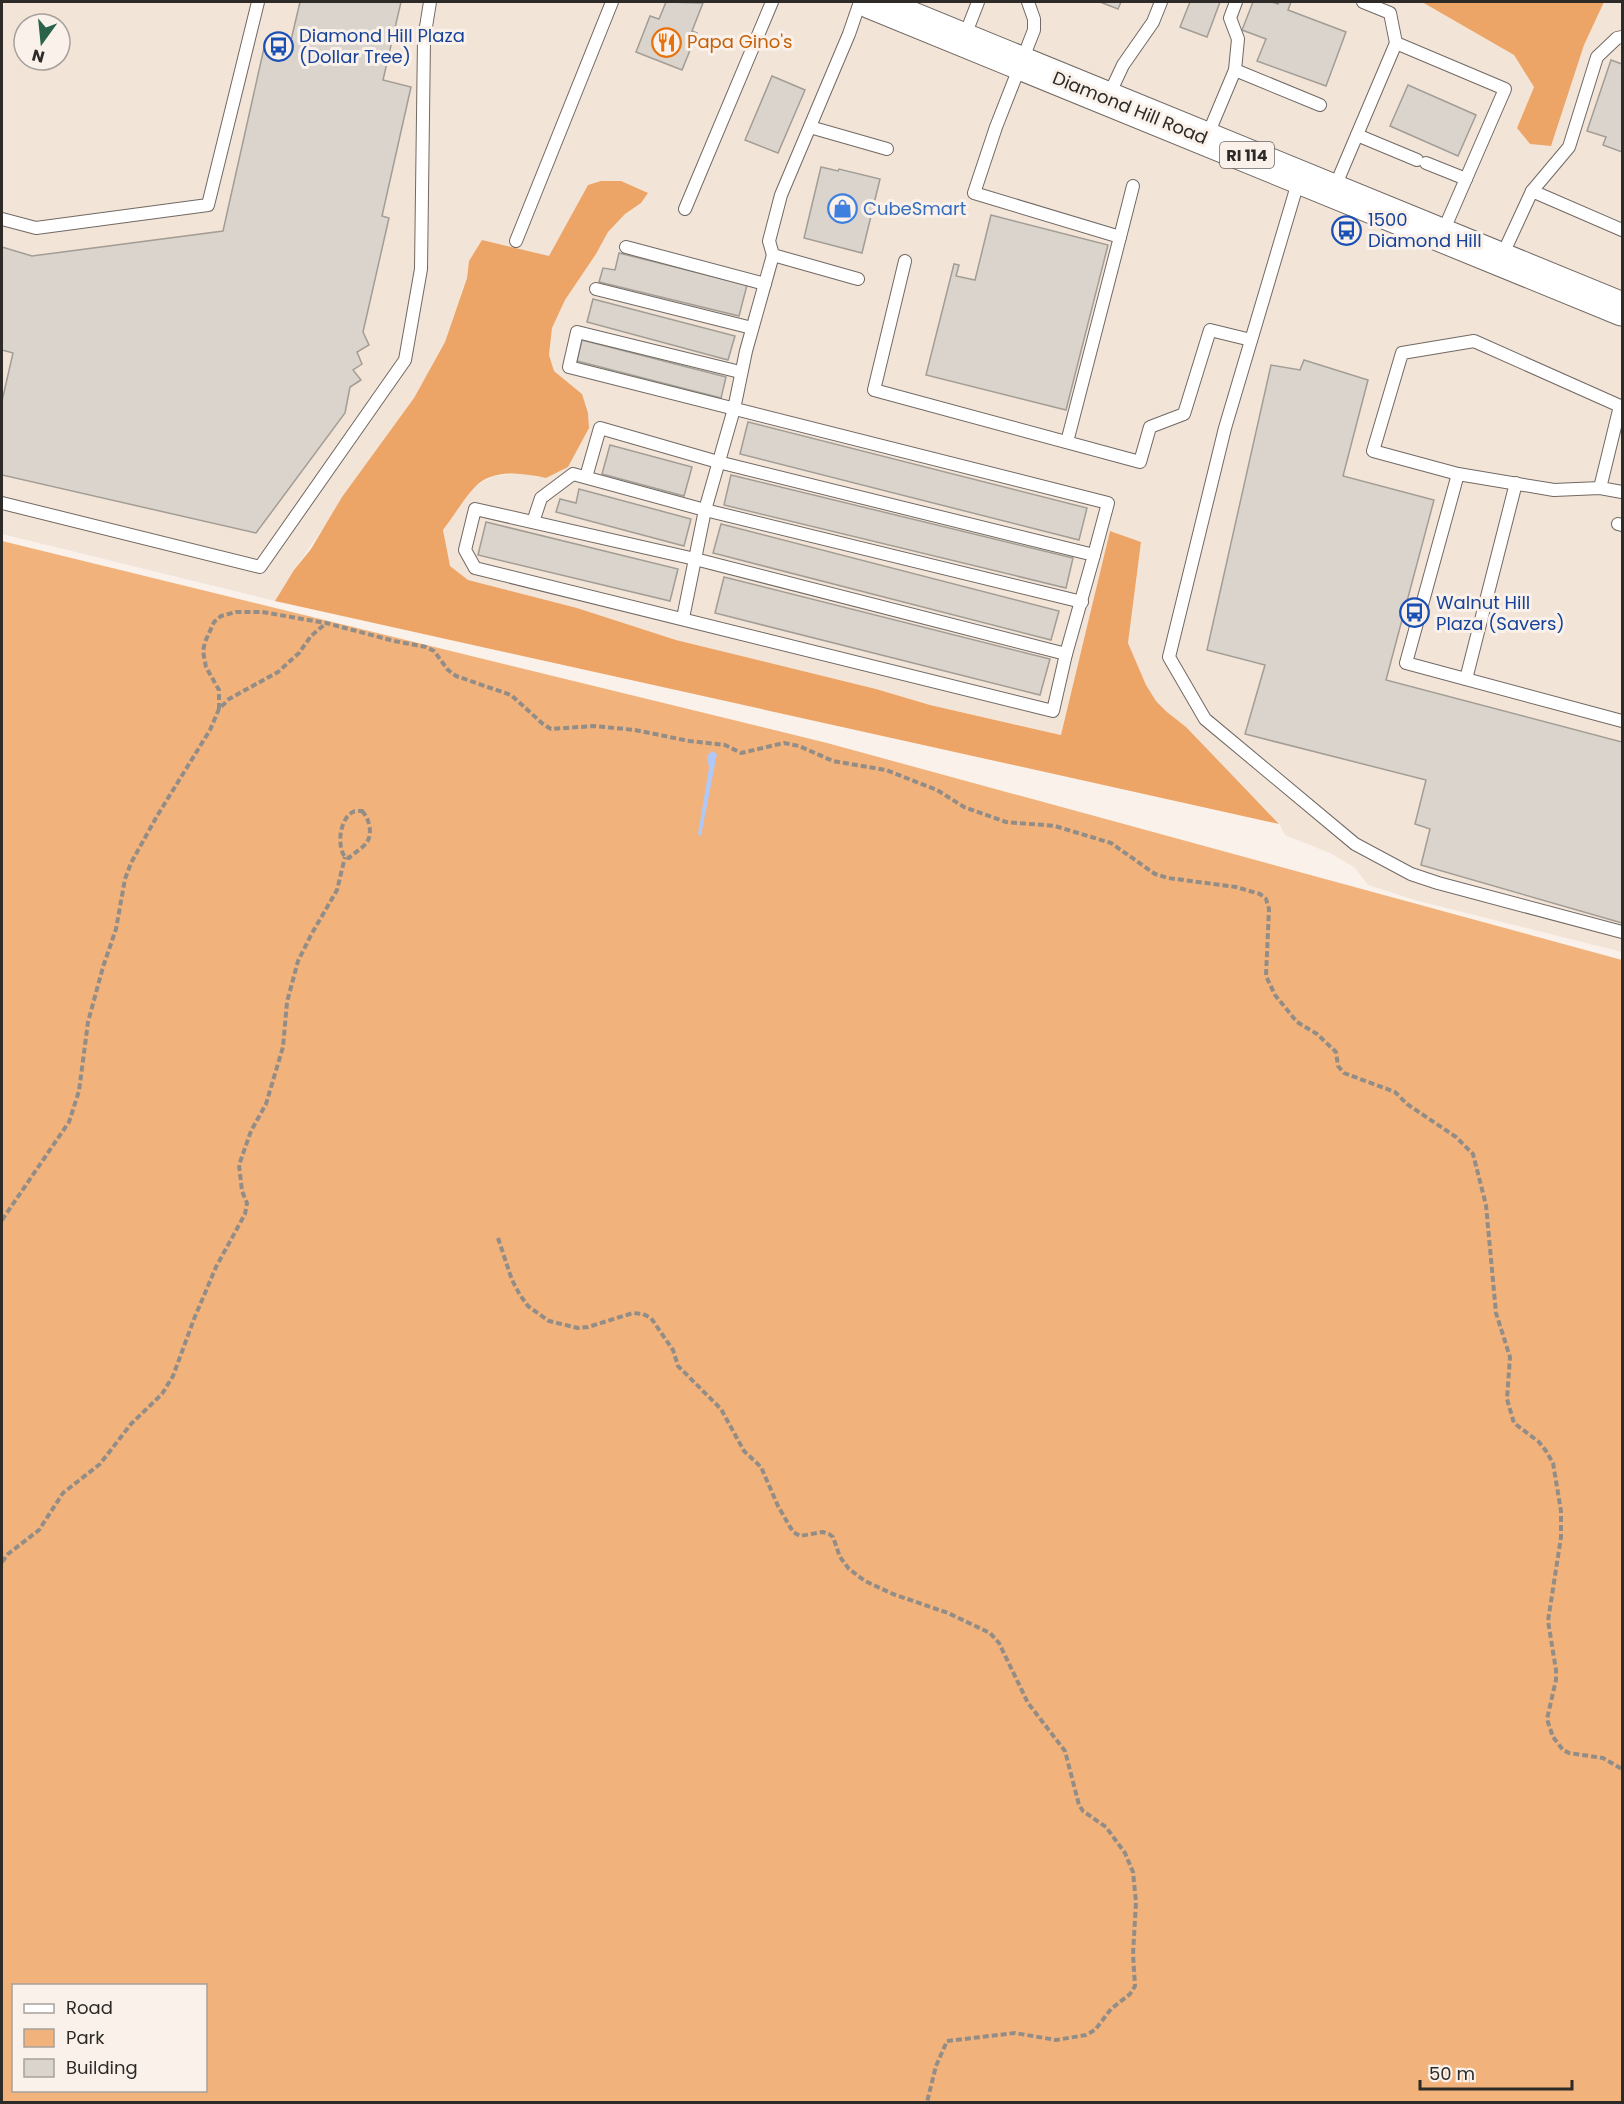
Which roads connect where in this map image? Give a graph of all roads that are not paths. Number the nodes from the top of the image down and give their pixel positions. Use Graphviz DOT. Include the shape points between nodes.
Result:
graph roads {
  1 [pos="258,2"];
  2 [pos="430,2"];
  3 [pos="612,2"];
  4 [pos="772,2"];
  5 [pos="860,2"];
  6 [pos="871,2"];
  7 [pos="978,2"];
  8 [pos="1028,2"];
  9 [pos="1161,2"];
  10 [pos="1236,2"];
  11 [pos="1363,2"];
  12 [pos="1623,37"];
  13 [pos="963,39"];
  14 [pos="1396,43"];
  15 [pos="1022,63"];
  16 [pos="1235,70"];
  17 [pos="1108,99"];
  18 [pos="1320,105"];
  19 [pos="810,127"];
  20 [pos="1357,135"];
  21 [pos="1206,139"];
  22 [pos="887,149"];
  23 [pos="1299,177"];
  24 [pos="1466,179"];
  25 [pos="1133,186"];
  26 [pos="1333,190"];
  27 [pos="1532,191"];
  28 [pos="686,209"];
  29 [pos="2,219"];
  30 [pos="1623,230"];
  31 [pos="1442,235"];
  32 [pos="1120,237"];
  33 [pos="516,241"];
  34 [pos="626,247"];
  35 [pos="773,255"];
  36 [pos="1500,259"];
  37 [pos="905,261"];
  38 [pos="858,279"];
  39 [pos="765,284"];
  40 [pos="596,289"];
  41 [pos="1623,309"];
  42 [pos="752,328"];
  43 [pos="1251,340"];
  44 [pos="740,372"];
  45 [pos="734,409"];
  46 [pos="1067,442"];
  47 [pos="718,462"];
  48 [pos="1458,474"];
  49 [pos="586,477"];
  50 [pos="1516,483"];
  51 [pos="1600,488"];
  52 [pos="1623,492"];
  53 [pos="2,503"];
  54 [pos="705,510"];
  55 [pos="533,522"];
  56 [pos="1094,555"];
  57 [pos="695,559"];
  58 [pos="1082,602"];
  59 [pos="683,618"];
  60 [pos="1066,654"];
  61 [pos="1466,679"];
  62 [pos="1623,721"];
  63 [pos="1623,932"];
  1 -- 29 [label="lane" via="208,205 36,228"];
  2 -- 53 [label="lane" via="424,39 421,269 405,360 260,567"];
  3 -- 33 [label="lane"];
  4 -- 28 [label="lane"];
  5 -- 19 [label="lane"];
  6 -- 13 [label="main road, Diamond Hill Road / RI 114"];
  7 -- 13 [label="lane"];
  8 -- 15 [label="lane" via="1034,30"];
  9 -- 17 [label="lane" via="1153,22 1123,65"];
  10 -- 16 [label="lane" via="1230,18 1238,39"];
  11 -- 14 [label="lane" via="1390,13"];
  12 -- 27 [label="lane" via="1597,57 1569,147"];
  13 -- 15 [label="main road, Diamond Hill Road / RI 114"];
  14 -- 20 [label="lane"];
  14 -- 24 [label="lane" via="1505,89"];
  15 -- 17 [label="main road, Diamond Hill Road / RI 114"];
  15 -- 32 [label="lane" via="974,193"];
  16 -- 18 [label="lane"];
  16 -- 21 [label="lane"];
  17 -- 21 [label="main road, Diamond Hill Road / RI 114"];
  19 -- 22 [label="lane"];
  19 -- 35 [label="lane" via="781,195 769,241"];
  20 -- 24 [label="lane"];
  20 -- 26 [label="lane"];
  21 -- 23 [label="main road, Diamond Hill Road / RI 114"];
  23 -- 26 [label="main road, Diamond Hill Road / RI 114"];
  23 -- 43 [label="lane"];
  24 -- 31 [label="lane"];
  25 -- 32 [label="lane"];
  26 -- 31 [label="main road, Diamond Hill Road / RI 114"];
  27 -- 30 [label="lane"];
  27 -- 36 [label="lane"];
  31 -- 36 [label="main road, Diamond Hill Road / RI 114"];
  32 -- 46 [label="lane"];
  34 -- 39 [label="lane"];
  35 -- 38 [label="lane"];
  35 -- 39 [label="lane"];
  36 -- 41 [label="main road, Diamond Hill Road / RI 114"];
  37 -- 46 [label="lane" via="874,390"];
  39 -- 42 [label="lane"];
  40 -- 42 [label="lane"];
  42 -- 44 [label="lane"];
  43 -- 46 [label="lane" via="1210,330 1184,414 1150,427 1140,462"];
  43 -- 63 [label="lane" via="1225,428 1169,657 1205,719 1355,844 1411,874"];
  44 -- 45 [label="lane"];
  44 -- 45 [label="lane" via="577,332 569,367"];
  45 -- 47 [label="lane"];
  45 -- 56 [label="lane" via="1108,503"];
  47 -- 49 [label="lane" via="600,428"];
  47 -- 54 [label="lane"];
  47 -- 56 [label="lane"];
  48 -- 50 [label="lane"];
  48 -- 51 [label="lane" via="1373,451 1402,353 1474,341 1620,406"];
  48 -- 61 [label="lane" via="1406,663"];
  49 -- 54 [label="lane"];
  49 -- 55 [label="lane" via="573,474 541,498"];
  50 -- 51 [label="lane" via="1554,490"];
  50 -- 61 [label="lane"];
  51 -- 52 [label="lane"];
  54 -- 57 [label="lane"];
  54 -- 58 [label="lane"];
  55 -- 57 [label="lane"];
  55 -- 59 [label="lane" via="475,509 465,550 475,568"];
  56 -- 58 [label="lane"];
  57 -- 59 [label="lane"];
  57 -- 60 [label="lane"];
  58 -- 60 [label="lane"];
  59 -- 60 [label="lane" via="1053,711"];
  61 -- 62 [label="lane"];
}
